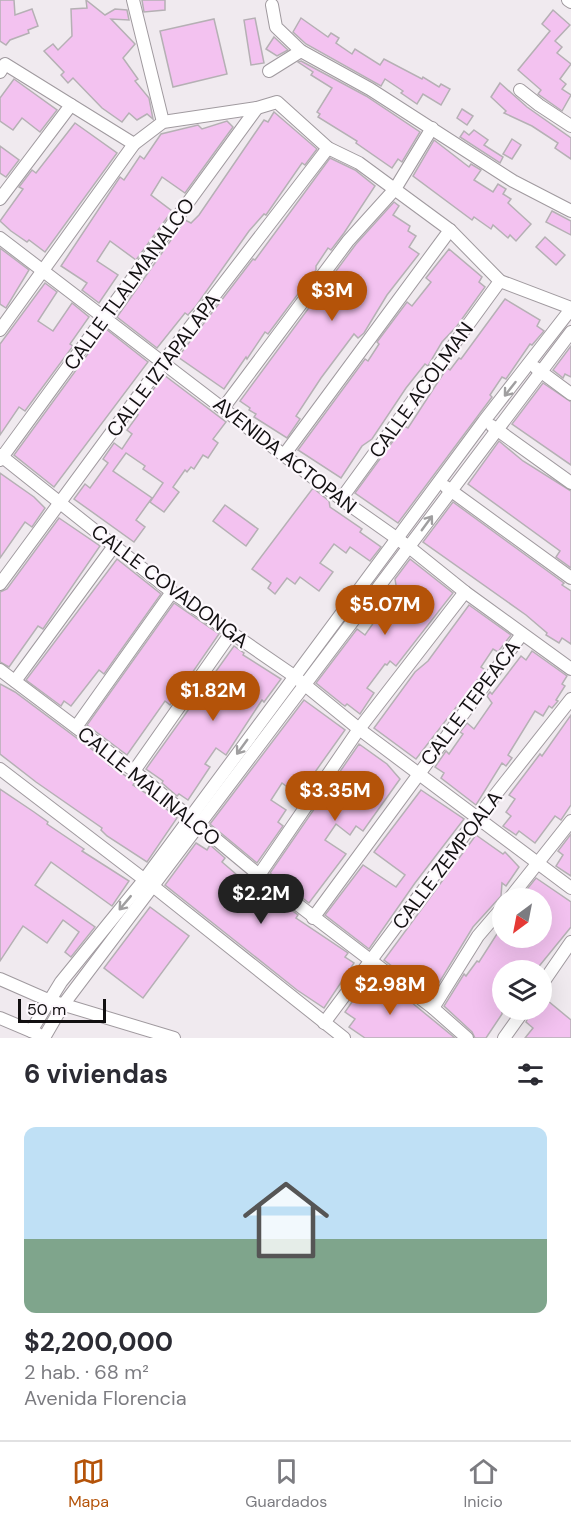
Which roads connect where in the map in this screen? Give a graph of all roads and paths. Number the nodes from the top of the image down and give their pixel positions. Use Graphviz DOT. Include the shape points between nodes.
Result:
graph roads {
  1 [pos="133,0"];
  2 [pos="272,5"];
  3 [pos="301,51"];
  4 [pos="3,68"];
  5 [pos="269,71"];
  6 [pos="520,90"];
  7 [pos="71,105"];
  8 [pos="258,108"];
  9 [pos="163,122"];
  10 [pos="571,126"];
  11 [pos="432,128"];
  12 [pos="134,144"];
  13 [pos="328,148"];
  14 [pos="395,189"];
  15 [pos="0,199"];
  16 [pos="571,211"];
  17 [pos="450,230"];
  18 [pos="0,238"];
  19 [pos="45,271"];
  20 [pos="500,281"];
  21 [pos="571,309"];
  22 [pos="105,317"];
  23 [pos="0,330"];
  24 [pos="571,332"];
  25 [pos="164,361"];
  26 [pos="529,364"];
  27 [pos="542,372"];
  28 [pos="571,394"];
  29 [pos="224,407"];
  30 [pos="484,421"];
  31 [pos="497,429"];
  32 [pos="284,455"];
  33 [pos="1,457"];
  34 [pos="439,483"];
  35 [pos="571,483"];
  36 [pos="451,490"];
  37 [pos="341,499"];
  38 [pos="60,504"];
  39 [pos="397,539"];
  40 [pos="114,546"];
  41 [pos="409,547"];
  42 [pos="571,578"];
  43 [pos="0,584"];
  44 [pos="172,592"];
  45 [pos="465,592"];
  46 [pos="231,633"];
  47 [pos="522,634"];
  48 [pos="571,669"];
  49 [pos="0,670"];
  50 [pos="294,676"];
  51 [pos="15,681"];
  52 [pos="305,685"];
  53 [pos="571,699"];
  54 [pos="76,727"];
  55 [pos="359,729"];
  56 [pos="0,769"];
  57 [pos="134,771"];
  58 [pos="418,773"];
  59 [pos="477,818"];
  60 [pos="571,821"];
  61 [pos="195,822"];
  62 [pos="539,865"];
  63 [pos="259,875"];
  64 [pos="149,884"];
  65 [pos="519,888"];
  66 [pos="571,888"];
  67 [pos="313,918"];
  68 [pos="492,920"];
  69 [pos="571,942"];
  70 [pos="372,962"];
  71 [pos="552,970"];
  72 [pos="0,979"];
  73 [pos="48,1000"];
  74 [pos="63,1005"];
  75 [pos="433,1008"];
  76 [pos="0,1018"];
  77 [pos="517,1020"];
  78 [pos="324,1023"];
  79 [pos="31,1031"];
  80 [pos="48,1037"];
  81 [pos="174,1038"];
  82 [pos="344,1038"];
  83 [pos="467,1038"];
  84 [pos="504,1038"];
  1 -- 9 [label="street"];
  2 -- 3 [label="street" via="276,27"];
  3 -- 5 [label="street"];
  3 -- 11 [label="street"];
  4 -- 7 [label="street"];
  6 -- 10 [label="street"];
  7 -- 12 [label="street"];
  7 -- 15 [label="street"];
  8 -- 9 [label="street"];
  8 -- 13 [label="street" via="277,102"];
  8 -- 22 [label="street, CALLE TLALMANALCO"];
  9 -- 12 [label="street"];
  11 -- 14 [label="street"];
  11 -- 16 [label="street" via="513,181"];
  12 -- 19 [label="street"];
  13 -- 14 [label="street" via="360,163"];
  13 -- 25 [label="street, CALLE IZTAPALAPA"];
  14 -- 17 [label="street"];
  14 -- 29 [label="street" via="348,241"];
  17 -- 20 [label="street"];
  17 -- 32 [label="street"];
  18 -- 19 [label="street, AVENIDA ACTOPAN"];
  19 -- 22 [label="street, AVENIDA ACTOPAN"];
  19 -- 23 [label="street"];
  20 -- 21 [label="street"];
  20 -- 37 [label="street, CALLE ACOLMAN"];
  21 -- 26 [label="street"];
  22 -- 25 [label="street, AVENIDA ACTOPAN"];
  22 -- 33 [label="street, CALLE TLALMANALCO"];
  24 -- 27 [label="street"];
  25 -- 29 [label="street, AVENIDA ACTOPAN"];
  25 -- 38 [label="street, CALLE IZTAPALAPA"];
  26 -- 27 [label="street"];
  26 -- 30 [label="street, one-way"];
  27 -- 28 [label="street"];
  27 -- 31 [label="street"];
  29 -- 32 [label="street, AVENIDA ACTOPAN"];
  30 -- 31 [label="street"];
  30 -- 34 [label="street"];
  31 -- 35 [label="street"];
  31 -- 36 [label="street"];
  32 -- 37 [label="street, AVENIDA ACTOPAN"];
  33 -- 38 [label="street, CALLE COVADONGA"];
  34 -- 36 [label="street"];
  34 -- 39 [label="street"];
  41 -- 36 [label="street, one-way"];
  36 -- 42 [label="street"];
  37 -- 39 [label="street, AVENIDA ACTOPAN"];
  38 -- 40 [label="street, CALLE COVADONGA"];
  38 -- 43 [label="street, CALLE IZTAPALAPA"];
  39 -- 41 [label="street, AVENIDA ACTOPAN"];
  39 -- 50 [label="street"];
  40 -- 44 [label="street, CALLE COVADONGA"];
  40 -- 51 [label="street"];
  41 -- 45 [label="street, AVENIDA ACTOPAN"];
  41 -- 52 [label="street"];
  44 -- 46 [label="street, CALLE COVADONGA"];
  44 -- 54 [label="street"];
  45 -- 47 [label="street, AVENIDA ACTOPAN"];
  45 -- 55 [label="street"];
  46 -- 50 [label="street, CALLE COVADONGA"];
  46 -- 57 [label="street"];
  47 -- 48 [label="street, AVENIDA ACTOPAN"];
  47 -- 58 [label="street, CALLE TEPEACA"];
  49 -- 51 [label="street, CALLE MALINALCO"];
  50 -- 52 [label="street, CALLE COVADONGA"];
  50 -- 61 [label="street, one-way"];
  51 -- 54 [label="street, CALLE MALINALCO"];
  52 -- 55 [label="street, CALLE COVADONGA"];
  52 -- 61 [label="street"];
  53 -- 59 [label="street, CALLE ZEMPOALA"];
  54 -- 57 [label="street, CALLE MALINALCO"];
  55 -- 58 [label="street, CALLE COVADONGA"];
  55 -- 63 [label="street"];
  56 -- 64 [label="street"];
  57 -- 61 [label="street, CALLE MALINALCO"];
  58 -- 59 [label="street, CALLE COVADONGA"];
  58 -- 67 [label="street, CALLE TEPEACA"];
  59 -- 62 [label="street, CALLE COVADONGA"];
  59 -- 70 [label="street, CALLE ZEMPOALA"];
  60 -- 62 [label="street"];
  61 -- 63 [label="street, CALLE MALINALCO"];
  61 -- 64 [label="street"];
  62 -- 65 [label="street"];
  62 -- 66 [label="street, CALLE COVADONGA"];
  63 -- 67 [label="street, CALLE MALINALCO"];
  64 -- 73 [label="street, one-way"];
  64 -- 74 [label="street"];
  64 -- 78 [label="street"];
  67 -- 70 [label="street, CALLE MALINALCO"];
  68 -- 75 [label="street"];
  69 -- 71 [label="street"];
  70 -- 75 [label="street, CALLE MALINALCO"];
  70 -- 78 [label="street, CALLE ZEMPOALA"];
  72 -- 73 [label="street"];
  73 -- 74 [label="street"];
  73 -- 79 [label="street"];
  74 -- 80 [label="street"];
  74 -- 81 [label="street"];
  75 -- 83 [label="street, CALLE MALINALCO"];
  76 -- 79 [label="street"];
  77 -- 84 [label="street"];
  78 -- 82 [label="street"];
  79 -- 80 [label="street"];
}
